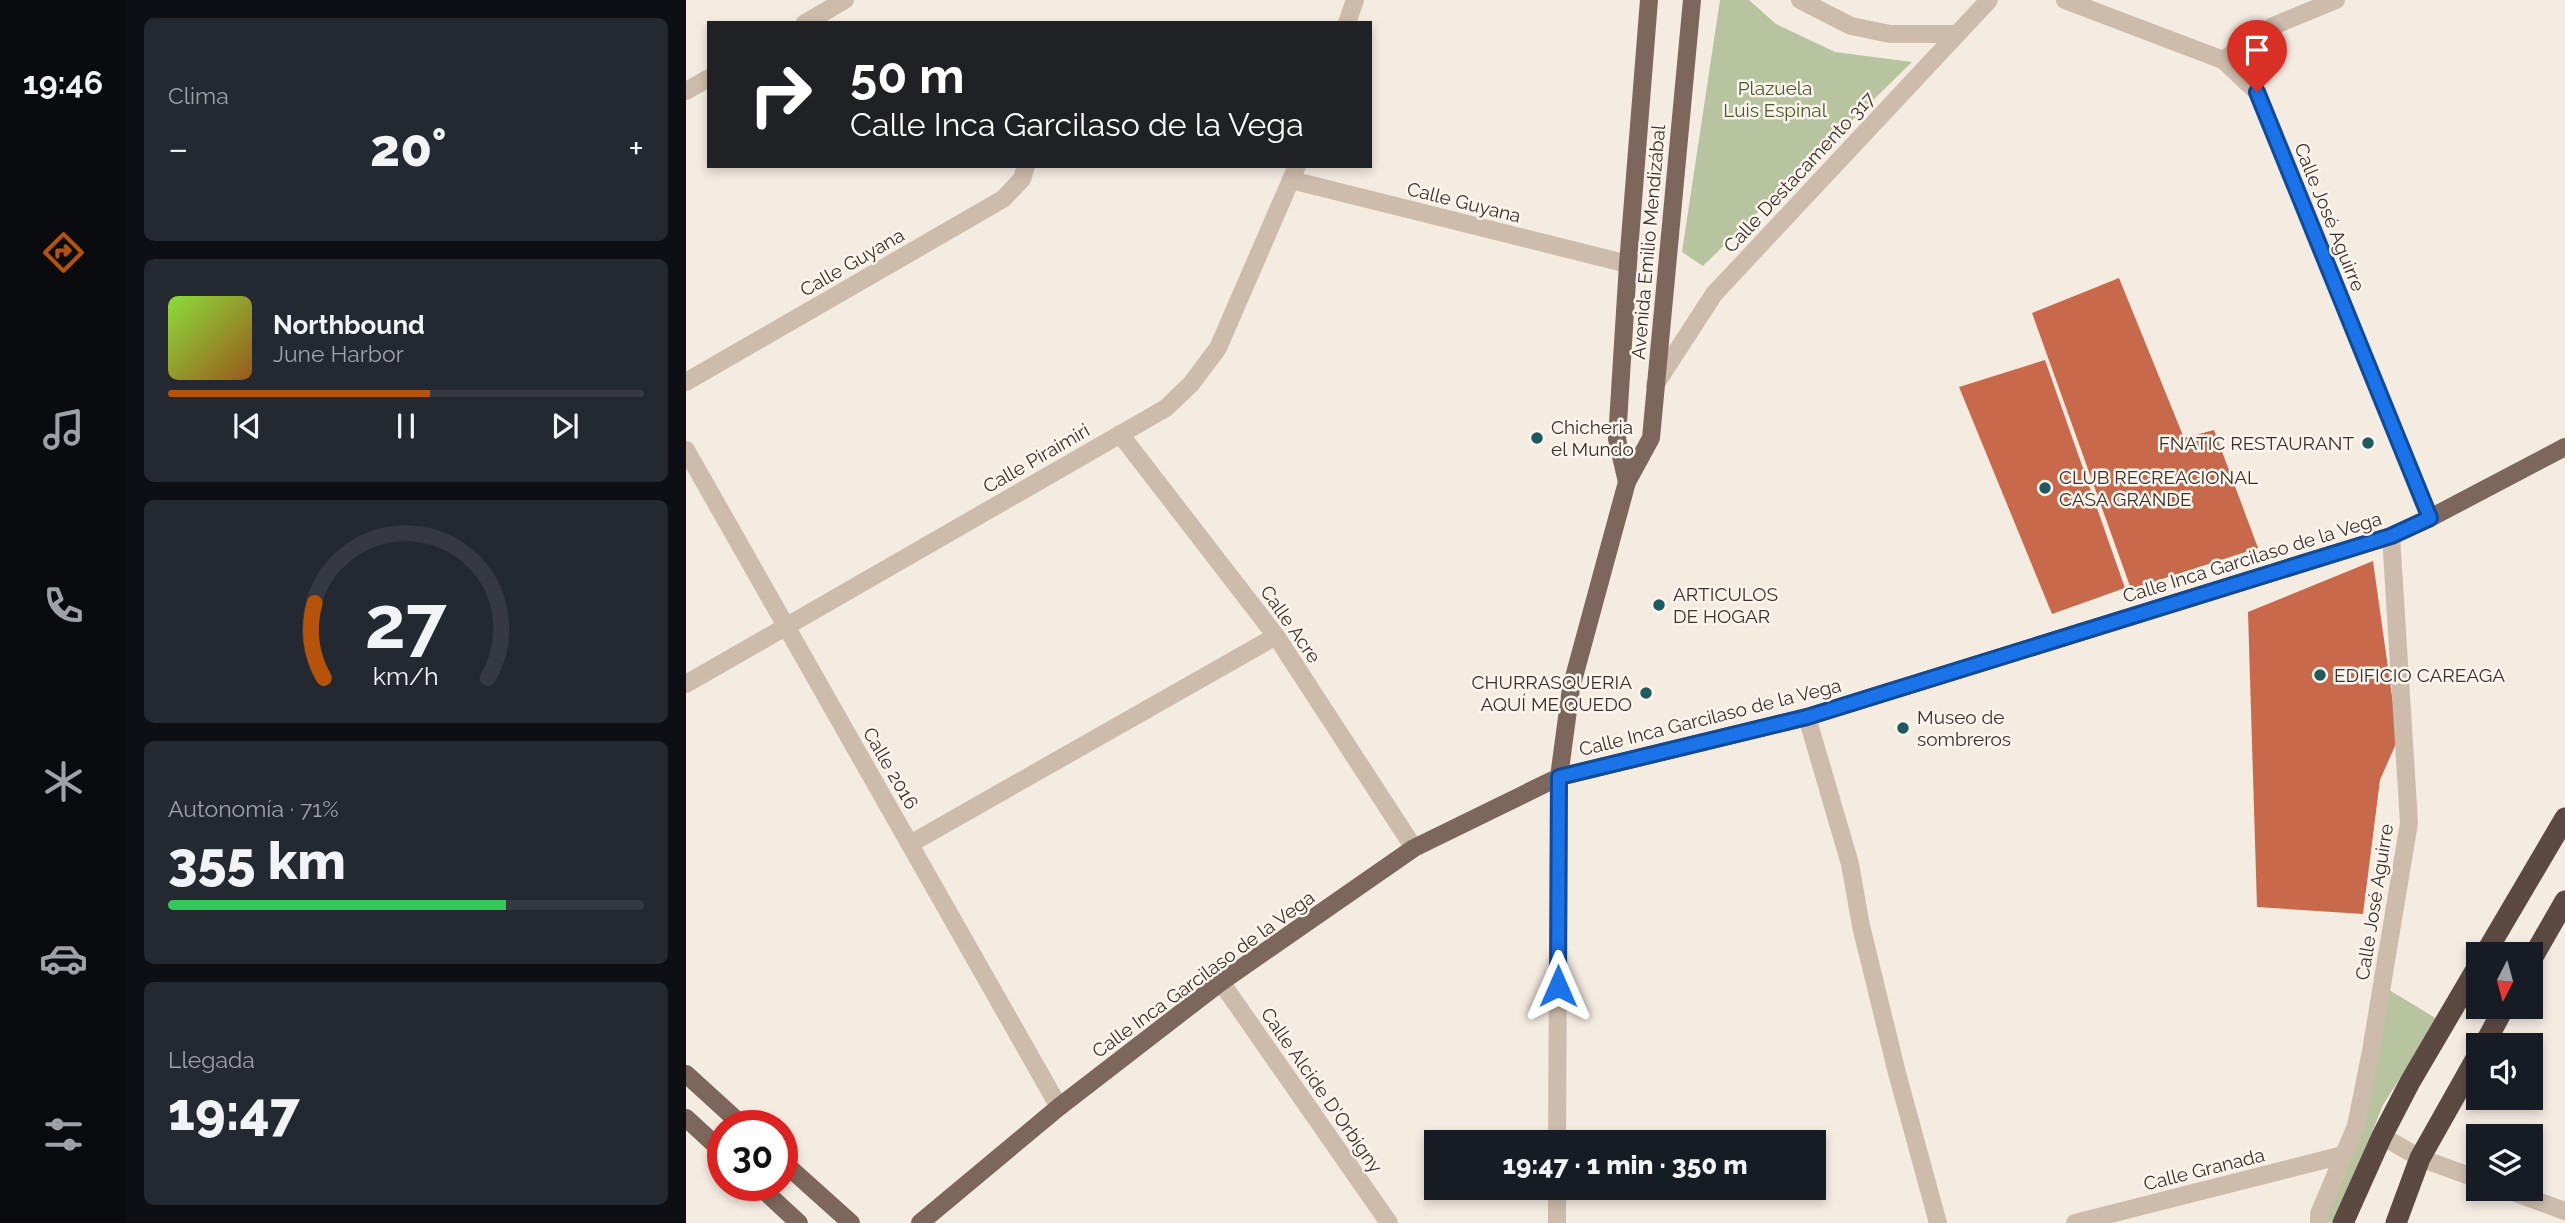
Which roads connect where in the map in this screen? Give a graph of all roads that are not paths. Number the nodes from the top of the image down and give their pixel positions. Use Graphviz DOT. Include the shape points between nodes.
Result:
graph roads {
  1 [pos="845,0"];
  2 [pos="1355,0"];
  3 [pos="1649,0"];
  4 [pos="1692,0"];
  5 [pos="1800,0"];
  6 [pos="1989,0"];
  7 [pos="2065,0"];
  8 [pos="2336,0"];
  9 [pos="808,21"];
  10 [pos="1348,21"];
  11 [pos="1957,34"];
  12 [pos="2223,61"];
  13 [pos="707,79"];
  14 [pos="686,92"];
  15 [pos="1025,168"];
  16 [pos="1294,173"];
  17 [pos="1628,264"];
  18 [pos="686,382"];
  19 [pos="1655,385"];
  20 [pos="1120,434"];
  21 [pos="2565,447"];
  22 [pos="686,450"];
  23 [pos="1627,482"];
  24 [pos="2430,518"];
  25 [pos="2391,536"];
  26 [pos="786,625"];
  27 [pos="1276,636"];
  28 [pos="686,684"];
  29 [pos="1807,717"];
  30 [pos="1559,777"];
  31 [pos="2565,818"];
  32 [pos="910,844"];
  33 [pos="1414,848"];
  34 [pos="2565,901"];
  35 [pos="2492,942"];
  36 [pos="2541,942"];
  37 [pos="1221,982"];
  38 [pos="2466,986"];
  39 [pos="2466,1076"];
  40 [pos="690,1082"];
  41 [pos="1059,1107"];
  42 [pos="724,1110"];
  43 [pos="686,1118"];
  44 [pos="1557,1130"];
  45 [pos="2382,1136"];
  46 [pos="707,1137"];
  47 [pos="2343,1155"];
  48 [pos="2420,1158"];
  49 [pos="798,1175"];
  50 [pos="2466,1175"];
  51 [pos="1557,1200"];
  52 [pos="775,1201"];
  53 [pos="2538,1201"];
  54 [pos="2565,1211"];
  55 [pos="799,1223"];
  56 [pos="851,1223"];
  57 [pos="920,1223"];
  58 [pos="1389,1223"];
  59 [pos="1557,1223"];
  60 [pos="1938,1223"];
  61 [pos="2075,1223"];
  62 [pos="2319,1223"];
  63 [pos="2343,1223"];
  64 [pos="2396,1223"];
  1 -- 9 [label="street"];
  2 -- 10 [label="street"];
  3 -- 17 [label="main road, Avenida Emilio Mendizábal"];
  4 -- 19 [label="main road, Avenida Emilio Mendizábal"];
  5 -- 11 [label="street" via="1851,26 1890,34"];
  6 -- 11 [label="street, Calle Destacamento 317"];
  7 -- 12 [label="street, Calle José Aguirre"];
  8 -- 12 [label="street" via="2273,26"];
  11 -- 19 [label="street, Calle Destacamento 317" via="1714,294"];
  12 -- 24 [label="street, Calle José Aguirre" via="2257,92"];
  13 -- 14 [label="street"];
  15 -- 18 [label="street, Calle Guyana" via="1022,179 1003,199"];
  16 -- 17 [label="street, Calle Guyana"];
  16 -- 20 [label="street, Calle Piraimiri" via="1218,348 1166,408"];
  17 -- 23 [label="main road, Avenida Emilio Mendizábal" via="1617,439"];
  19 -- 23 [label="main road, Avenida Emilio Mendizábal" via="1651,438"];
  20 -- 26 [label="street, Calle Piraimiri"];
  20 -- 27 [label="street, Calle Acre"];
  21 -- 24 [label="main road, Calle Inca Garcilaso de la Vega"];
  22 -- 26 [label="street, Calle 2016"];
  23 -- 30 [label="main road, Avenida Emilio Mendizábal" via="1572,688"];
  24 -- 25 [label="main road, Calle Inca Garcilaso de la Vega"];
  25 -- 29 [label="main road, Calle Inca Garcilaso de la Vega"];
  25 -- 47 [label="street, Calle José Aguirre" via="2409,823 2371,1051 2356,1126"];
  26 -- 28 [label="street, Calle Piraimiri"];
  26 -- 32 [label="street, Calle 2016"];
  27 -- 32 [label="street"];
  27 -- 33 [label="street, Calle Acre"];
  29 -- 30 [label="main road, Calle Inca Garcilaso de la Vega"];
  29 -- 60 [label="street" via="1850,864 1897,1073"];
  30 -- 33 [label="main road, Calle Inca Garcilaso de la Vega"];
  30 -- 44 [label="street, Avenida Emilio Mendizábal"];
  31 -- 35 [label="highway"];
  32 -- 41 [label="street, Calle 2016"];
  33 -- 37 [label="main road, Calle Inca Garcilaso de la Vega"];
  34 -- 36 [label="highway"];
  37 -- 41 [label="main road, Calle Inca Garcilaso de la Vega"];
  37 -- 58 [label="street, Calle Alcide D'Orbigny"];
  38 -- 45 [label="highway"];
  39 -- 48 [label="highway"];
  40 -- 42 [label="main road"];
  41 -- 57 [label="main road, Calle Inca Garcilaso de la Vega"];
  43 -- 46 [label="main road"];
  45 -- 48 [label="street"];
  45 -- 63 [label="highway"];
  47 -- 61 [label="street, Calle Granada"];
  47 -- 62 [label="street, Calle José Aguirre"];
  48 -- 50 [label="street"];
  48 -- 64 [label="highway"];
  49 -- 56 [label="main road"];
  51 -- 59 [label="street"];
  52 -- 55 [label="main road"];
  53 -- 54 [label="street"];
}
